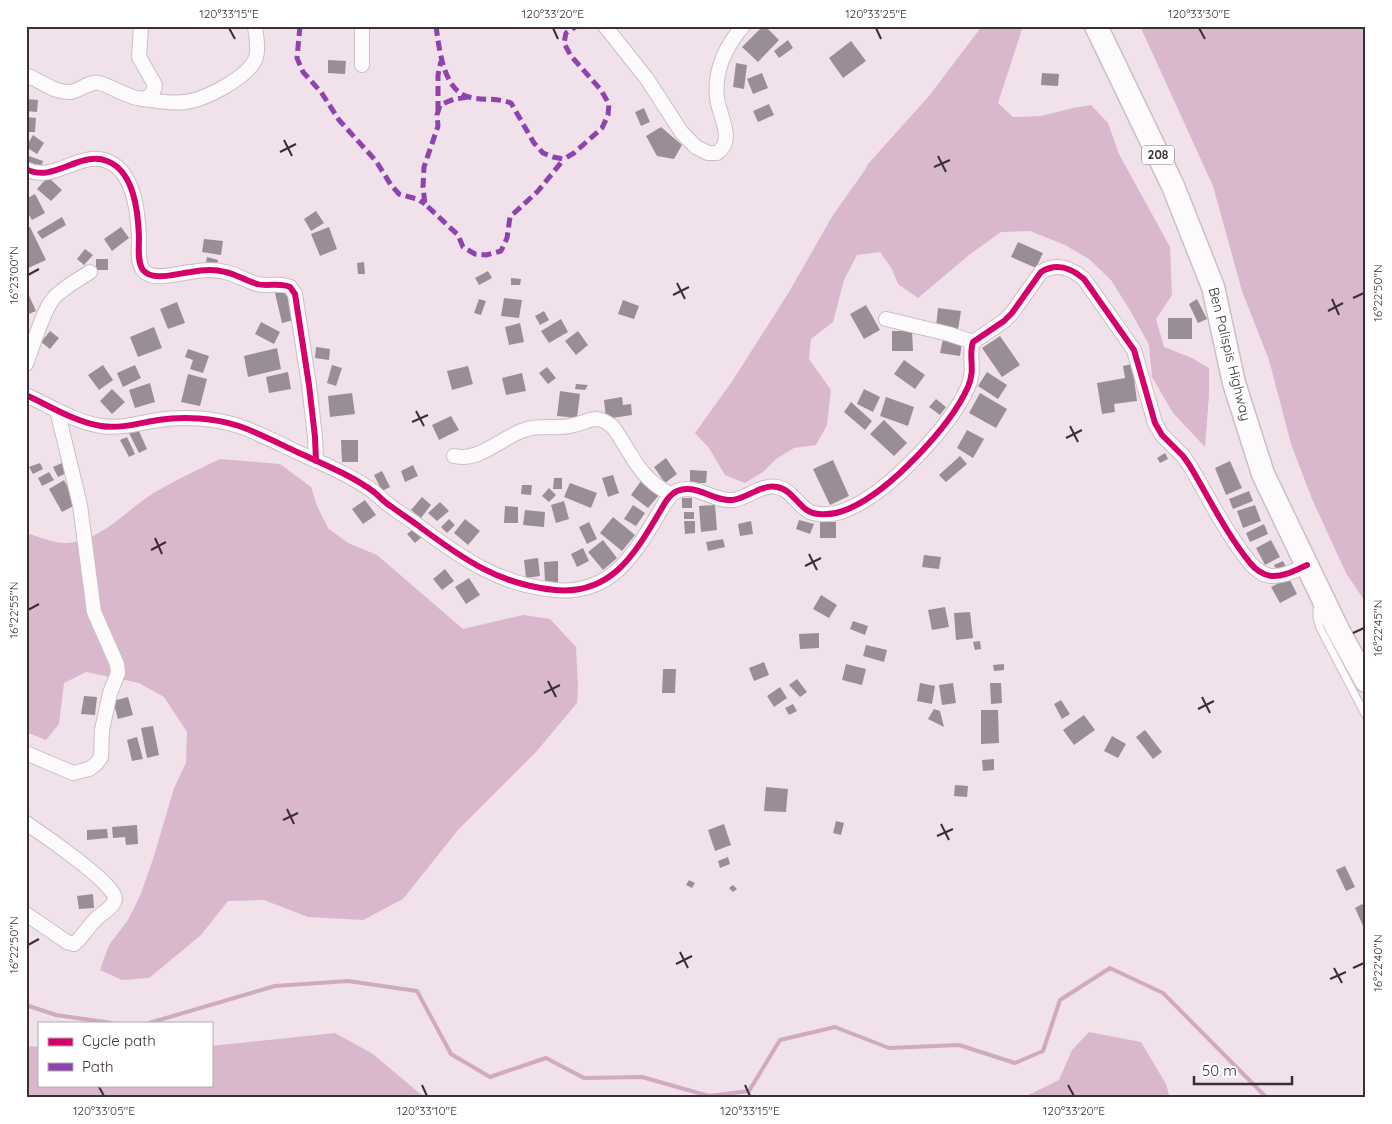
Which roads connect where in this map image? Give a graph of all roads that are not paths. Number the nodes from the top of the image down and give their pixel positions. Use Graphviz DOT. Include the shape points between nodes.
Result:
graph roads {
  1 [pos="141,26"];
  2 [pos="255,26"];
  3 [pos="362,26"];
  4 [pos="605,26"];
  5 [pos="744,26"];
  6 [pos="1096,26"];
  7 [pos="362,66"];
  8 [pos="26,75"];
  9 [pos="142,99"];
  10 [pos="26,169"];
  11 [pos="90,272"];
  12 [pos="886,319"];
  13 [pos="973,342"];
  14 [pos="26,364"];
  15 [pos="26,395"];
  16 [pos="57,410"];
  17 [pos="454,456"];
  18 [pos="316,461"];
  19 [pos="670,494"];
  20 [pos="1307,565"];
  21 [pos="1325,603"];
  22 [pos="1366,681"];
  23 [pos="1366,716"];
  24 [pos="26,753"];
  25 [pos="26,824"];
  26 [pos="26,914"];
  1 -- 9 [label="street" via="139,57 155,84 150,95"];
  2 -- 9 [label="street" via="256,58 240,76 202,98 187,102"];
  3 -- 7 [label="street"];
  4 -- 5 [label="street" via="647,79 682,133 696,147 717,153 726,144 717,97 719,73 727,48"];
  6 -- 20 [label="main road, Ben Palispis Highway / 208" via="1173,186 1213,286 1234,383 1263,474"];
  8 -- 9 [label="street" via="66,92 95,82"];
  10 -- 18 [label="street" via="42,173 98,158 116,166 132,194 138,223 140,263 148,274 167,276 192,271 219,271 256,284 290,287 295,294 304,350"];
  11 -- 14 [label="street" via="54,299 44,315"];
  12 -- 13 [label="street"];
  13 -- 19 [label="street" via="969,385 936,435 878,491 847,510 812,514 776,487 767,487 733,500 692,489"];
  13 -- 20 [label="street" via="1012,313 1041,272 1055,266 1074,271 1096,294 1134,350 1150,410 1162,435 1186,461 1251,564 1271,576 1284,575"];
  15 -- 16 [label="street"];
  16 -- 18 [label="street" via="101,426 186,418 237,426"];
  16 -- 24 [label="street" via="80,505 94,612 118,673 102,730 101,758 96,764 73,773"];
  17 -- 19 [label="street" via="471,457 534,427 569,426 602,420 613,427 644,475"];
  18 -- 19 [label="street" via="375,493 468,562 504,579 556,590 589,586 619,569 638,546"];
  20 -- 21 [label="main road, Ben Palispis Highway / 208"];
  21 -- 22 [label="main road, Ben Palispis Highway / 208"];
  21 -- 23 [label="lane" via="1317,610 1320,628"];
  25 -- 26 [label="street" via="63,848 104,882 116,897 114,904 74,944"];
}
